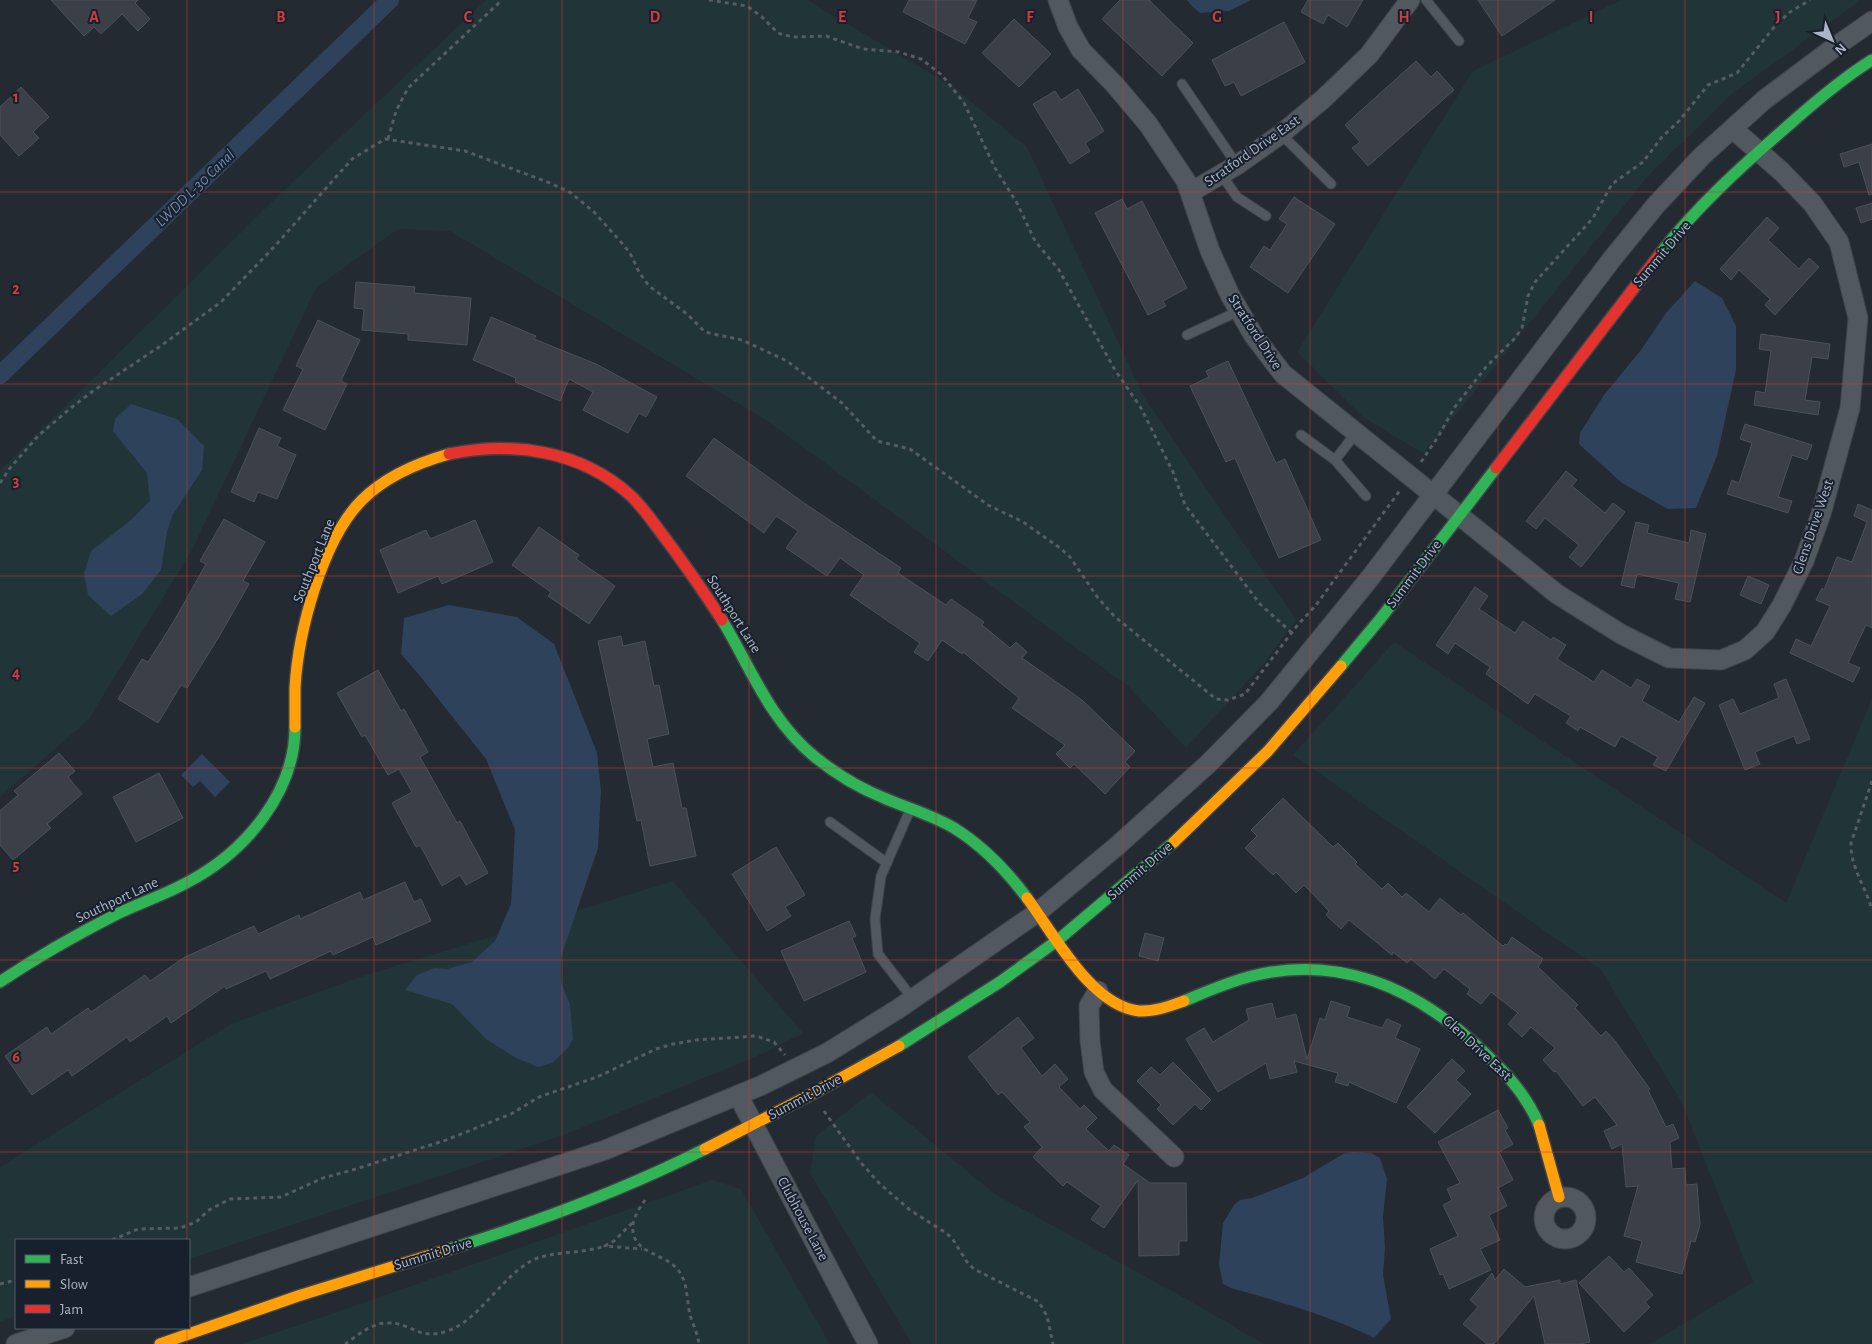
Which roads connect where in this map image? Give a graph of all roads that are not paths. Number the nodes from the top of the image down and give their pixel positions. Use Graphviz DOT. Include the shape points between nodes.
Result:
graph roads {
  1 [pos="1058,0"];
  2 [pos="1410,0"];
  3 [pos="1426,0"];
  4 [pos="1872,21"];
  5 [pos="1459,41"];
  6 [pos="1872,60"];
  7 [pos="1182,84"];
  8 [pos="1733,128"];
  9 [pos="1281,134"];
  10 [pos="1758,152"];
  11 [pos="1229,169"];
  12 [pos="1331,184"];
  13 [pos="1191,192"];
  14 [pos="1266,216"];
  15 [pos="1239,311"];
  16 [pos="1187,335"];
  17 [pos="1356,433"];
  18 [pos="1301,435"];
  19 [pos="1335,460"];
  20 [pos="1434,495"];
  21 [pos="1366,496"];
  22 [pos="1460,515"];
  23 [pos="911,808"];
  24 [pos="830,822"];
  25 [pos="887,863"];
  26 [pos="1038,912"];
  27 [pos="1058,940"];
  28 [pos="0,982"];
  29 [pos="1098,991"];
  30 [pos="913,999"];
  31 [pos="738,1095"];
  32 [pos="753,1124"];
  33 [pos="1174,1157"];
  34 [pos="1559,1197"];
  35 [pos="190,1287"];
  36 [pos="62,1329"];
  37 [pos="16,1344"];
  38 [pos="160,1344"];
  39 [pos="868,1344"];
  1 -- 13 [label="street, Stratford Drive East" via="1081,50 1148,124"];
  2 -- 9 [label="street, Stratford Drive East" via="1370,55"];
  3 -- 5 [label="lane"];
  4 -- 8 [label="street, Summit Drive" via="1772,94"];
  6 -- 10 [label="street, Summit Drive"];
  7 -- 11 [label="lane"];
  8 -- 10 [label="street, Glens Drive West"];
  8 -- 20 [label="street, Summit Drive" via="1702,156 1640,225"];
  9 -- 11 [label="street, Stratford Drive East"];
  9 -- 12 [label="lane"];
  10 -- 22 [label="street, Summit Drive" via="1667,245"];
  10 -- 22 [label="street, Glens Drive West" via="1812,204 1839,242 1858,318 1850,408 1821,514 1804,562 1765,632 1746,650 1721,660 1670,658 1621,634 1557,594"];
  11 -- 13 [label="street, Stratford Drive East"];
  11 -- 14 [label="lane" via="1238,197"];
  13 -- 15 [label="street, Stratford Drive" via="1210,251"];
  15 -- 16 [label="lane"];
  15 -- 17 [label="street, Stratford Drive" via="1283,374"];
  17 -- 19 [label="lane"];
  17 -- 20 [label="street, Stratford Drive"];
  18 -- 19 [label="lane"];
  19 -- 21 [label="lane"];
  20 -- 22 [label="street, Glens Drive West"];
  20 -- 26 [label="street, Summit Drive" via="1268,702 1208,764"];
  22 -- 27 [label="street, Summit Drive" via="1375,626 1268,751 1168,848"];
  23 -- 25 [label="lane"];
  23 -- 26 [label="street, Southport Lane" via="964,835 992,857"];
  23 -- 28 [label="street, Southport Lane" via="844,778 798,741 768,705 747,663 675,550 628,493 579,463 538,450 510,447 454,452 426,460 401,473 380,486 349,514 323,569 304,627 294,695 292,761 281,788 248,836 203,874 69,940"];
  24 -- 25 [label="lane"];
  25 -- 30 [label="lane" via="881,876 875,919 878,954"];
  26 -- 27 [label="street, Glen Drive East"];
  26 -- 30 [label="street, Summit Drive"];
  27 -- 29 [label="street, Glen Drive East"];
  27 -- 32 [label="street, Summit Drive" via="1000,982 898,1047"];
  29 -- 33 [label="street" via="1089,1006 1094,1072 1104,1090"];
  29 -- 34 [label="street, Glen Drive East" via="1120,1005 1145,1011 1169,1008 1245,977 1306,970 1366,978 1409,994 1459,1028 1512,1079 1533,1112"];
  30 -- 31 [label="street, Summit Drive" via="827,1053"];
  31 -- 32 [label="street, Clubhouse Lane"];
  31 -- 35 [label="street, Summit Drive" via="605,1150"];
  32 -- 38 [label="street, Summit Drive" via="665,1169 578,1204"];
  32 -- 39 [label="street, Clubhouse Lane"];
  36 -- 37 [label="street"];
}
